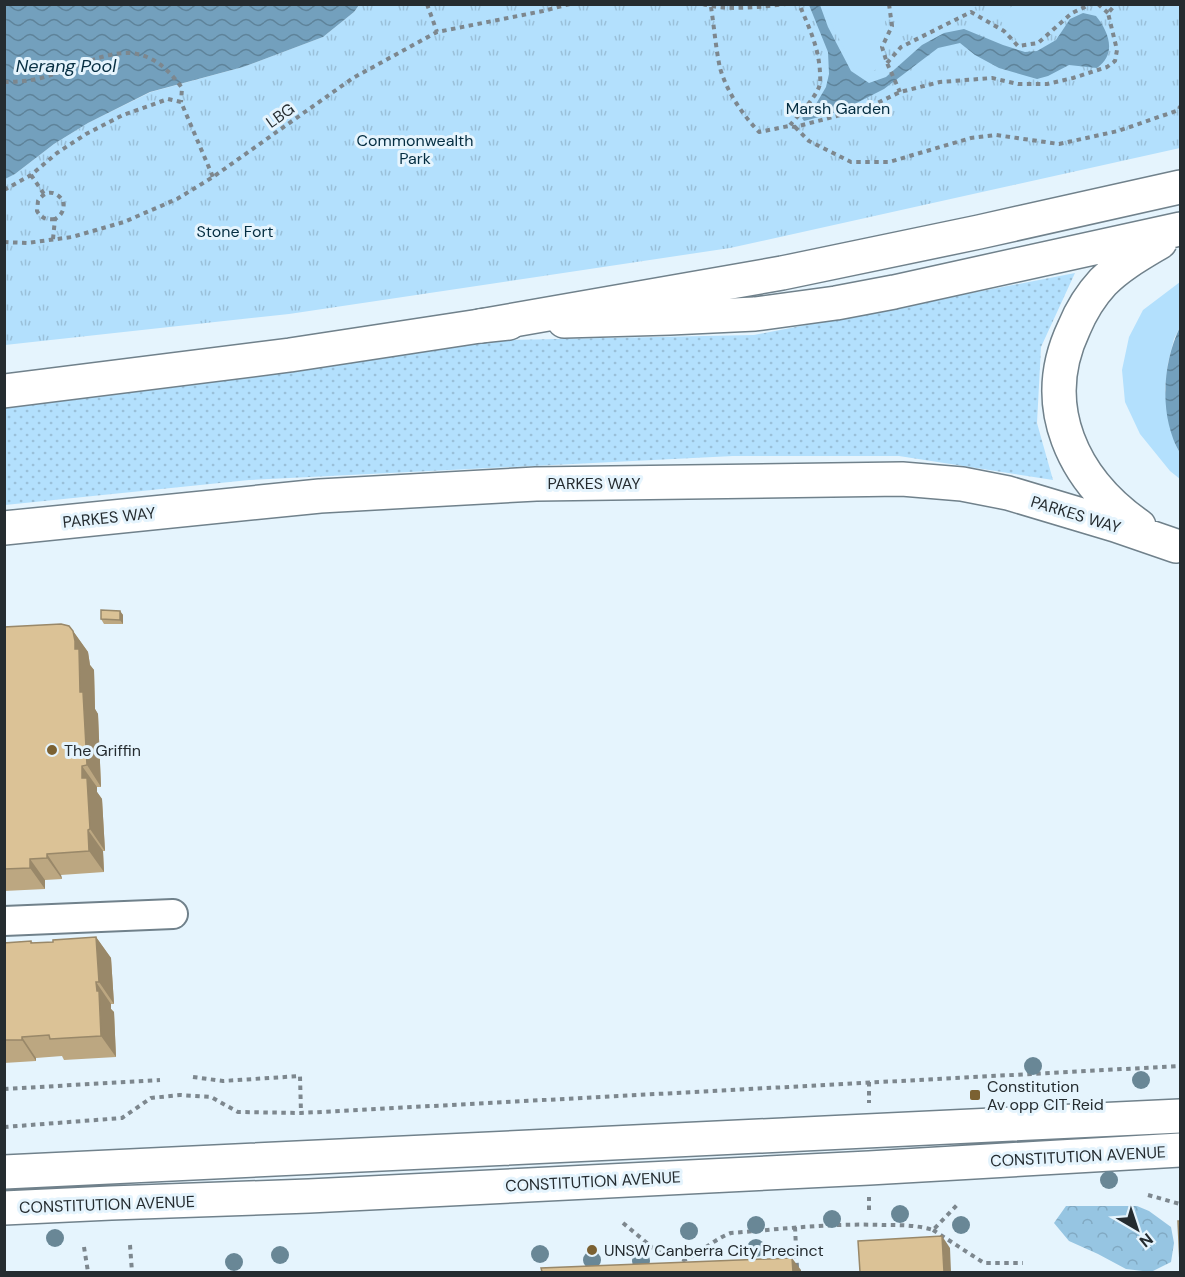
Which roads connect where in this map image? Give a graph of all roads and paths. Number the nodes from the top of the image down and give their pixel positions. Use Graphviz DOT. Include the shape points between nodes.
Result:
graph roads {
  1 [pos="427,4"];
  2 [pos="570,4"];
  3 [pos="703,4"];
  4 [pos="786,4"];
  5 [pos="800,4"];
  6 [pos="889,4"];
  7 [pos="1091,4"];
  8 [pos="1098,4"];
  9 [pos="1116,4"];
  10 [pos="711,7"];
  11 [pos="1108,13"];
  12 [pos="437,32"];
  13 [pos="887,63"];
  14 [pos="4,82"];
  15 [pos="900,92"];
  16 [pos="181,102"];
  17 [pos="1180,106"];
  18 [pos="789,126"];
  19 [pos="795,127"];
  20 [pos="31,175"];
  21 [pos="213,177"];
  22 [pos="1180,187"];
  23 [pos="4,190"];
  24 [pos="44,194"];
  25 [pos="55,219"];
  26 [pos="1180,231"];
  27 [pos="53,239"];
  28 [pos="4,242"];
  29 [pos="480,326"];
  30 [pos="4,391"];
  31 [pos="4,528"];
  32 [pos="1178,546"];
  33 [pos="173,914"];
  34 [pos="4,921"];
  35 [pos="1180,1066"];
  36 [pos="193,1077"];
  37 [pos="160,1080"];
  38 [pos="4,1089"];
  39 [pos="301,1113"];
  40 [pos="1180,1116"];
  41 [pos="4,1127"];
  42 [pos="1180,1150"];
  43 [pos="4,1172"];
  44 [pos="1148,1195"];
  45 [pos="1180,1204"];
  46 [pos="957,1205"];
  47 [pos="4,1208"];
  48 [pos="623,1223"];
  49 [pos="795,1227"];
  50 [pos="933,1230"];
  51 [pos="130,1245"];
  52 [pos="84,1247"];
  53 [pos="1023,1263"];
  54 [pos="797,1270"];
  55 [pos="88,1272"];
  56 [pos="132,1272"];
  1 -- 12 [label="path"];
  2 -- 12 [label="path, LBG"];
  3 -- 10 [label="path"];
  4 -- 10 [label="path"];
  5 -- 18 [label="path" via="814,37 820,87"];
  6 -- 13 [label="path" via="892,26 882,47"];
  7 -- 13 [label="path" via="1072,13 1038,43 1018,46 1004,31 971,12 902,47"];
  8 -- 11 [label="path"];
  9 -- 11 [label="path"];
  10 -- 18 [label="path" via="720,68 743,114 759,132"];
  11 -- 15 [label="path" via="1117,50 1115,61 1107,67 1047,84 1018,84 992,78 940,82"];
  12 -- 21 [label="path, LBG" via="353,78"];
  13 -- 15 [label="path"];
  14 -- 16 [label="path" via="39,78 124,52 159,63 172,74 182,88"];
  15 -- 19 [label="path" via="867,108"];
  16 -- 20 [label="path" via="168,99 123,115 86,134"];
  16 -- 21 [label="path"];
  17 -- 19 [label="path" via="1179,110 1118,130 1059,144 996,135 971,138 889,162 851,162 809,141"];
  18 -- 19 [label="path"];
  20 -- 23 [label="path"];
  20 -- 24 [label="path"];
  21 -- 27 [label="path, LBG" via="177,199 124,222"];
  22 -- 29 [label="main road" via="782,273"];
  24 -- 25 [label="path" via="37,211 49,220"];
  24 -- 25 [label="path" via="55,193 63,201 63,211"];
  25 -- 27 [label="path"];
  26 -- 29 [label="main road" via="894,292 755,314"];
  26 -- 32 [label="main road" via="1135,256 1103,282 1078,318 1060,378 1066,435 1086,475 1118,511"];
  27 -- 28 [label="path, LBG"];
  29 -- 30 [label="main road" via="290,355"];
  31 -- 32 [label="main road, PARKES WAY" via="320,496 524,484 902,479 1008,493"];
  33 -- 34 [label="street"];
  35 -- 39 [label="path"];
  36 -- 39 [label="path" via="223,1082 300,1076"];
  37 -- 38 [label="path"];
  39 -- 41 [label="path" via="238,1112 211,1097 180,1095 151,1098 122,1118"];
  40 -- 43 [label="main road, CONSTITUTION AVENUE"];
  42 -- 47 [label="main road, CONSTITUTION AVENUE" via="309,1196"];
  44 -- 45 [label="path"];
  46 -- 50 [label="path"];
  48 -- 49 [label="path" via="659,1253 672,1252 684,1260 731,1233"];
  49 -- 50 [label="path" via="859,1224 922,1226"];
  49 -- 54 [label="path"];
  50 -- 53 [label="path" via="984,1263"];
  51 -- 56 [label="path"];
  52 -- 55 [label="path"];
}
